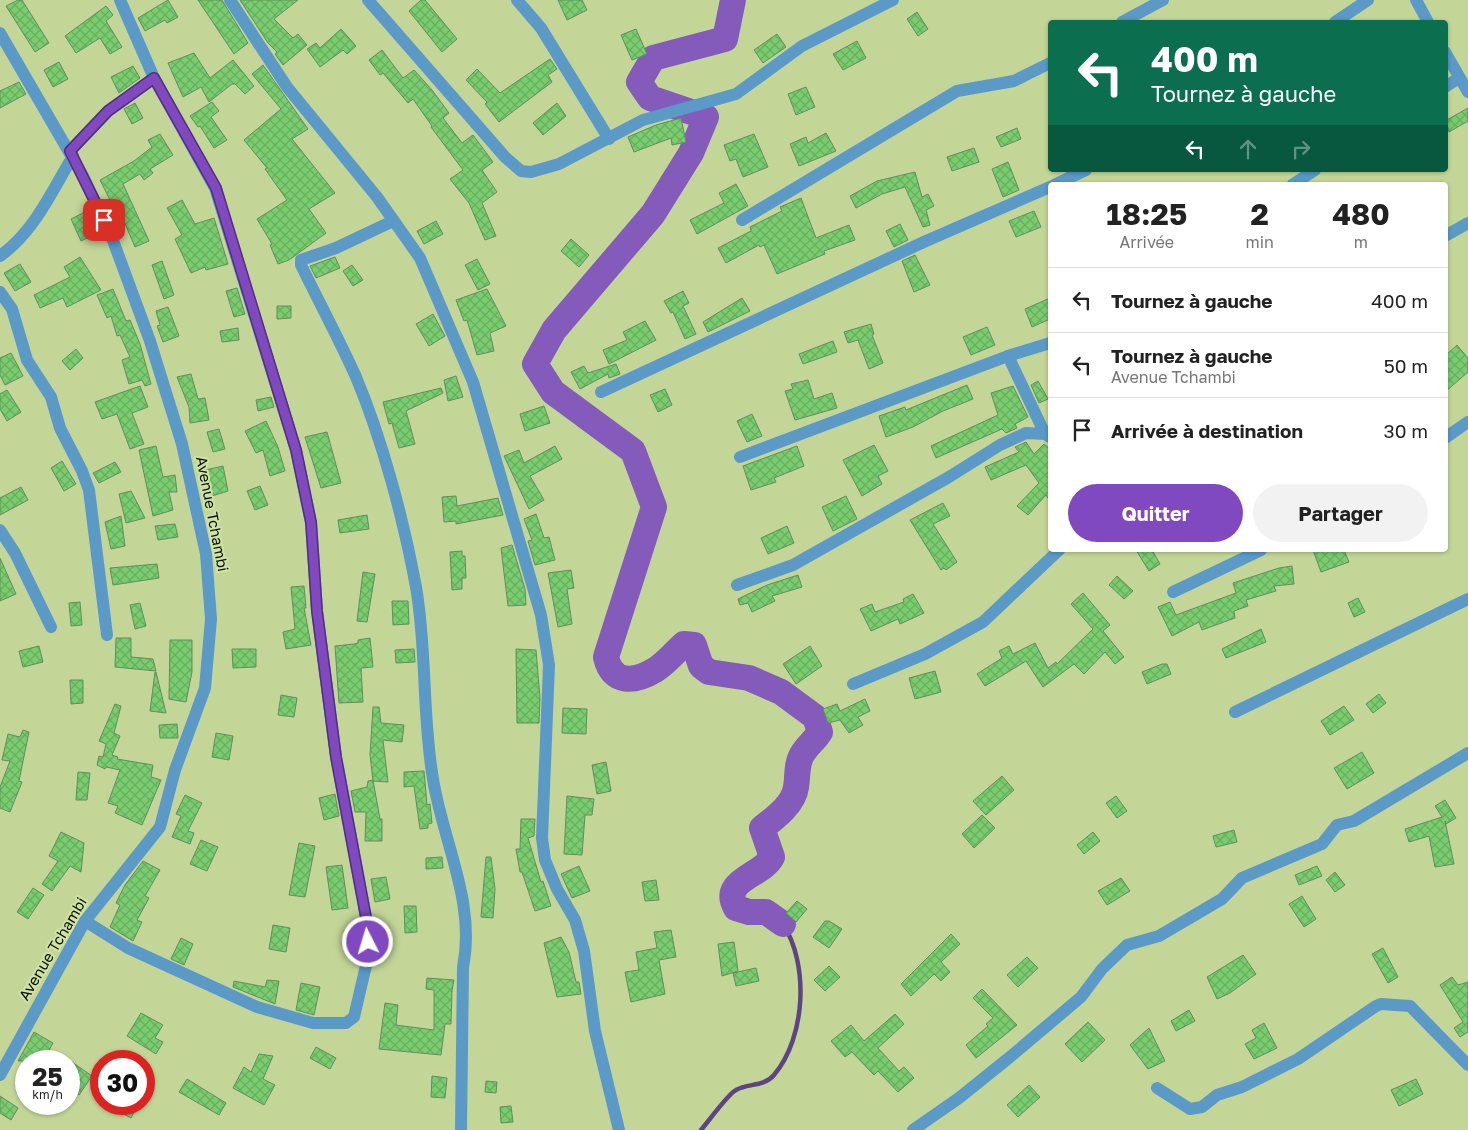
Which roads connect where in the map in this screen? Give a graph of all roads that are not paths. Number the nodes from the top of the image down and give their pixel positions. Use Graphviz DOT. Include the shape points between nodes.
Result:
graph roads {
  1 [pos="120,0"];
  2 [pos="230,0"];
  3 [pos="368,0"];
  4 [pos="517,0"];
  5 [pos="893,0"];
  6 [pos="1163,0"];
  7 [pos="1368,0"];
  8 [pos="1416,0"];
  9 [pos="1126,20"];
  10 [pos="1338,20"];
  11 [pos="1427,20"];
  12 [pos="0,33"];
  13 [pos="1448,57"];
  14 [pos="1048,64"];
  15 [pos="154,78"];
  16 [pos="1460,78"];
  17 [pos="1448,86"];
  18 [pos="1468,92"];
  19 [pos="609,139"];
  20 [pos="71,153"];
  21 [pos="1082,172"];
  22 [pos="1312,172"];
  23 [pos="1060,182"];
  24 [pos="1297,182"];
  25 [pos="1048,188"];
  26 [pos="393,220"];
  27 [pos="742,220"];
  28 [pos="1468,223"];
  29 [pos="1448,234"];
  30 [pos="0,256"];
  31 [pos="0,292"];
  32 [pos="1048,343"];
  33 [pos="1008,356"];
  34 [pos="601,392"];
  35 [pos="1468,422"];
  36 [pos="1047,436"];
  37 [pos="1448,436"];
  38 [pos="740,457"];
  39 [pos="0,530"];
  40 [pos="1057,552"];
  41 [pos="1257,552"];
  42 [pos="737,586"];
  43 [pos="1173,592"];
  44 [pos="1468,599"];
  45 [pos="51,627"];
  46 [pos="106,635"];
  47 [pos="853,684"];
  48 [pos="1235,712"];
  49 [pos="1468,752"];
  50 [pos="85,921"];
  51 [pos="1468,1066"];
  52 [pos="0,1076"];
  53 [pos="1157,1088"];
  54 [pos="461,1130"];
  55 [pos="618,1130"];
  56 [pos="913,1130"];
  1 -- 15 [label="street"];
  2 -- 26 [label="street" via="287,87"];
  3 -- 19 [label="street" via="505,157 521,171 531,172 559,164"];
  4 -- 19 [label="street" via="541,28"];
  5 -- 19 [label="street" via="802,46 736,94 655,116"];
  6 -- 9 [label="street"];
  7 -- 10 [label="street"];
  8 -- 11 [label="street"];
  12 -- 20 [label="street, Avenue Tchambi"];
  13 -- 16 [label="street"];
  14 -- 27 [label="street" via="1014,81 957,91"];
  15 -- 20 [label="street" via="108,111"];
  15 -- 50 [label="street" via="216,188 296,450 311,522 317,611 336,757 368,928 368,957 354,1017 346,1023 313,1023 257,1007 128,948"];
  16 -- 17 [label="street"];
  16 -- 18 [label="street"];
  20 -- 30 [label="street" via="38,216 14,246"];
  20 -- 50 [label="street, Avenue Tchambi" via="111,235 150,341 182,444 206,554 211,619 205,688 175,770 160,828"];
  21 -- 23 [label="street"];
  22 -- 24 [label="street"];
  25 -- 34 [label="street"];
  26 -- 54 [label="street" via="336,248 301,260 301,265 356,378 392,486 416,589 433,779 458,877 468,944 463,967"];
  26 -- 55 [label="street" via="420,258 473,382 541,615 549,665 542,838 545,860 556,889 575,920 584,951 596,1032"];
  28 -- 29 [label="street"];
  31 -- 46 [label="street" via="12,310 27,360 51,398 60,428 89,490"];
  32 -- 33 [label="street"];
  33 -- 36 [label="street"];
  33 -- 38 [label="street"];
  35 -- 37 [label="street"];
  36 -- 42 [label="street" via="1026,433 1000,445 793,565"];
  39 -- 45 [label="street" via="15,553"];
  40 -- 47 [label="street" via="983,622 925,654"];
  41 -- 43 [label="street"];
  44 -- 48 [label="street"];
  49 -- 56 [label="street" via="1354,821 1338,825 1322,844 1242,878 1222,899 1159,936 1127,945 1063,1012 974,1086"];
  50 -- 52 [label="street, Avenue Tchambi"];
  51 -- 53 [label="street" via="1410,1006 1381,1004 1298,1059 1242,1087 1217,1095 1202,1108 1190,1109"];
}
